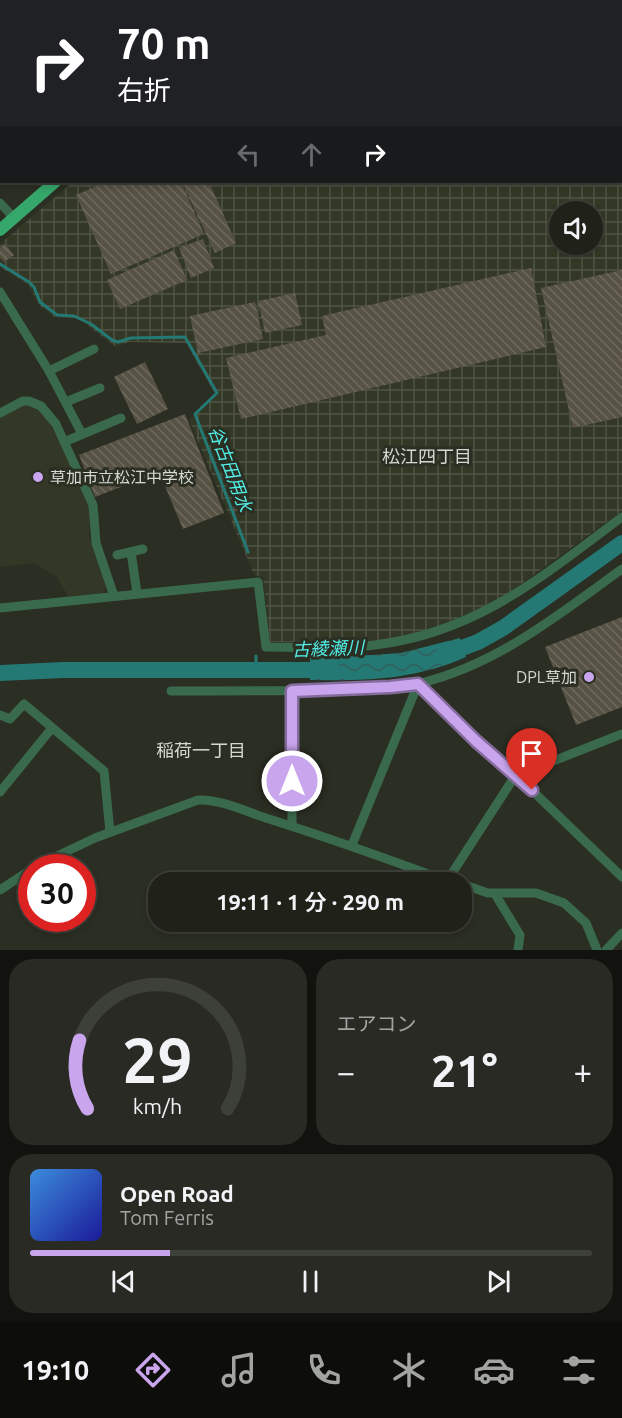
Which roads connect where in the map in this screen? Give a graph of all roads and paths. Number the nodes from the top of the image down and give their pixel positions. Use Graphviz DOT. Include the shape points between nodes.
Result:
graph roads {
  1 [pos="54,183"];
  2 [pos="0,203"];
  3 [pos="14,218"];
  4 [pos="0,230"];
  5 [pos="0,292"];
  6 [pos="94,349"];
  7 [pos="49,371"];
  8 [pos="100,388"];
  9 [pos="66,402"];
  10 [pos="0,413"];
  11 [pos="122,418"];
  12 [pos="82,434"];
  13 [pos="64,442"];
  14 [pos="622,517"];
  15 [pos="143,549"];
  16 [pos="131,552"];
  17 [pos="117,555"];
  18 [pos="622,569"];
  19 [pos="137,594"];
  20 [pos="114,596"];
  21 [pos="0,608"];
  22 [pos="418,684"];
  23 [pos="171,691"];
  24 [pos="292,691"];
  25 [pos="0,715"];
  26 [pos="52,728"];
  27 [pos="622,734"];
  28 [pos="516,776"];
  29 [pos="0,792"];
  30 [pos="292,826"];
  31 [pos="110,832"];
  32 [pos="352,845"];
  33 [pos="63,854"];
  34 [pos="423,872"];
  35 [pos="447,872"];
  36 [pos="622,877"];
  37 [pos="18,878"];
  38 [pos="472,887"];
  39 [pos="0,890"];
  40 [pos="495,894"];
  41 [pos="622,933"];
  42 [pos="518,950"];
  43 [pos="597,950"];
  44 [pos="606,950"];
  1 -- 3 [label="main road"];
  2 -- 3 [label="street"];
  3 -- 4 [label="main road"];
  5 -- 7 [label="street"];
  6 -- 7 [label="street"];
  7 -- 9 [label="street"];
  8 -- 9 [label="street"];
  9 -- 12 [label="street"];
  10 -- 13 [label="street" via="23,401 36,402 47,411"];
  11 -- 12 [label="street"];
  12 -- 13 [label="street"];
  13 -- 20 [label="street" via="93,505 96,543"];
  14 -- 19 [label="street" via="493,608 450,628 398,642 266,647 258,582"];
  15 -- 16 [label="street"];
  16 -- 17 [label="street"];
  16 -- 19 [label="street"];
  18 -- 22 [label="street" via="520,641 485,660"];
  19 -- 20 [label="street"];
  20 -- 21 [label="street"];
  22 -- 24 [label="street"];
  22 -- 28 [label="street"];
  22 -- 32 [label="street"];
  23 -- 24 [label="street"];
  24 -- 30 [label="street"];
  25 -- 26 [label="street" via="10,719 24,704"];
  26 -- 29 [label="street"];
  26 -- 31 [label="street" via="104,771"];
  27 -- 28 [label="street"];
  28 -- 35 [label="street"];
  28 -- 36 [label="street"];
  30 -- 31 [label="street" via="205,800"];
  30 -- 32 [label="street"];
  31 -- 33 [label="street"];
  32 -- 34 [label="street"];
  37 -- 39 [label="street"];
  38 -- 40 [label="street"];
  40 -- 42 [label="street" via="520,935"];
  40 -- 43 [label="street" via="536,893 564,903 586,923"];
  41 -- 44 [label="street"];
}
